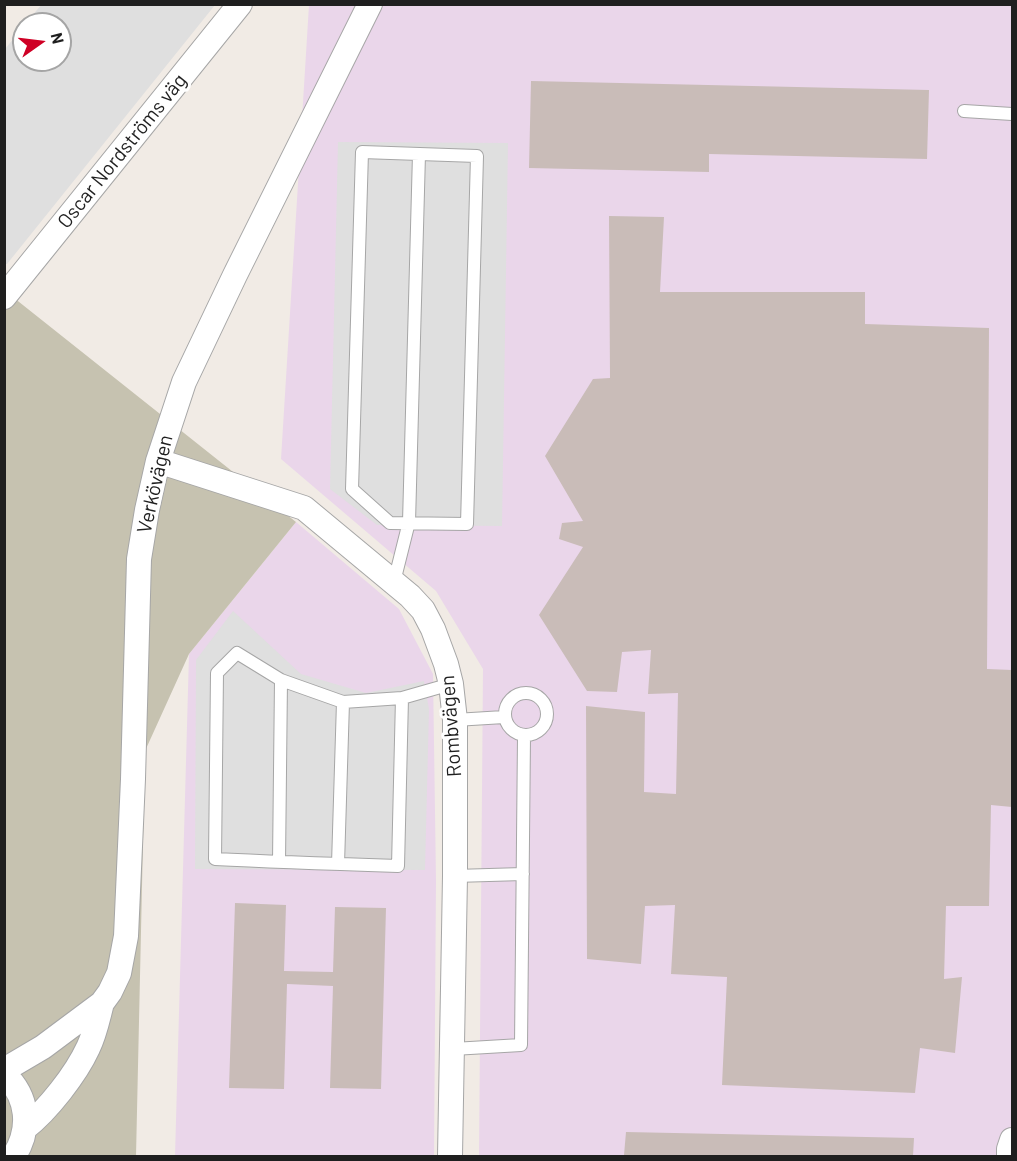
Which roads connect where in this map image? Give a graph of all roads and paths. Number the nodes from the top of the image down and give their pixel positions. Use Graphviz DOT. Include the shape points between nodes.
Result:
graph roads {
  1 [pos="240,4"];
  2 [pos="370,4"];
  3 [pos="964,111"];
  4 [pos="1012,114"];
  5 [pos="419,154"];
  6 [pos="4,297"];
  7 [pos="159,461"];
  8 [pos="409,522"];
  9 [pos="394,582"];
  10 [pos="281,680"];
  11 [pos="451,684"];
  12 [pos="402,698"];
  13 [pos="343,702"];
  14 [pos="504,717"];
  15 [pos="454,720"];
  16 [pos="524,736"];
  17 [pos="279,862"];
  18 [pos="338,864"];
  19 [pos="523,874"];
  20 [pos="455,876"];
  21 [pos="102,1003"];
  22 [pos="453,1049"];
  23 [pos="4,1072"];
  24 [pos="25,1128"];
  25 [pos="1012,1140"];
  26 [pos="14,1156"];
  27 [pos="450,1156"];
  28 [pos="1009,1156"];
  1 -- 6 [label="street, Oscar Nordströms väg"];
  2 -- 7 [label="street, Verkövägen" via="184,382"];
  3 -- 4 [label="lane"];
  5 -- 8 [label="lane"];
  5 -- 8 [label="lane" via="362,152 352,489 390,523"];
  5 -- 8 [label="lane" via="477,156 468,488 467,524"];
  7 -- 9 [label="street, Rombvägen" via="304,508"];
  7 -- 21 [label="street, Verkövägen" via="139,559 126,936 119,973"];
  8 -- 9 [label="lane"];
  9 -- 11 [label="street, Rombvägen" via="423,610"];
  10 -- 13 [label="lane"];
  10 -- 17 [label="lane"];
  10 -- 17 [label="lane" via="237,653 217,673 214,859"];
  11 -- 12 [label="lane"];
  11 -- 15 [label="street, Rombvägen"];
  12 -- 13 [label="lane"];
  12 -- 18 [label="lane" via="398,866"];
  13 -- 18 [label="lane"];
  14 -- 15 [label="lane"];
  14 -- 16 [label="lane" via="511,729"];
  14 -- 16 [label="lane" via="507,703 520,693 528,692 542,700 547,711 544,726"];
  15 -- 20 [label="street, Rombvägen"];
  16 -- 19 [label="lane"];
  17 -- 18 [label="lane"];
  19 -- 20 [label="lane"];
  19 -- 22 [label="lane" via="521,1045"];
  20 -- 22 [label="street, Rombvägen"];
  21 -- 23 [label="street, Verkövägen"];
  21 -- 24 [label="street, Verkövägen" via="89,1047 52,1101"];
  22 -- 27 [label="street, Rombvägen"];
  23 -- 24 [label="street" via="21,1097"];
  24 -- 26 [label="street"];
  25 -- 28 [label="street"];
}
